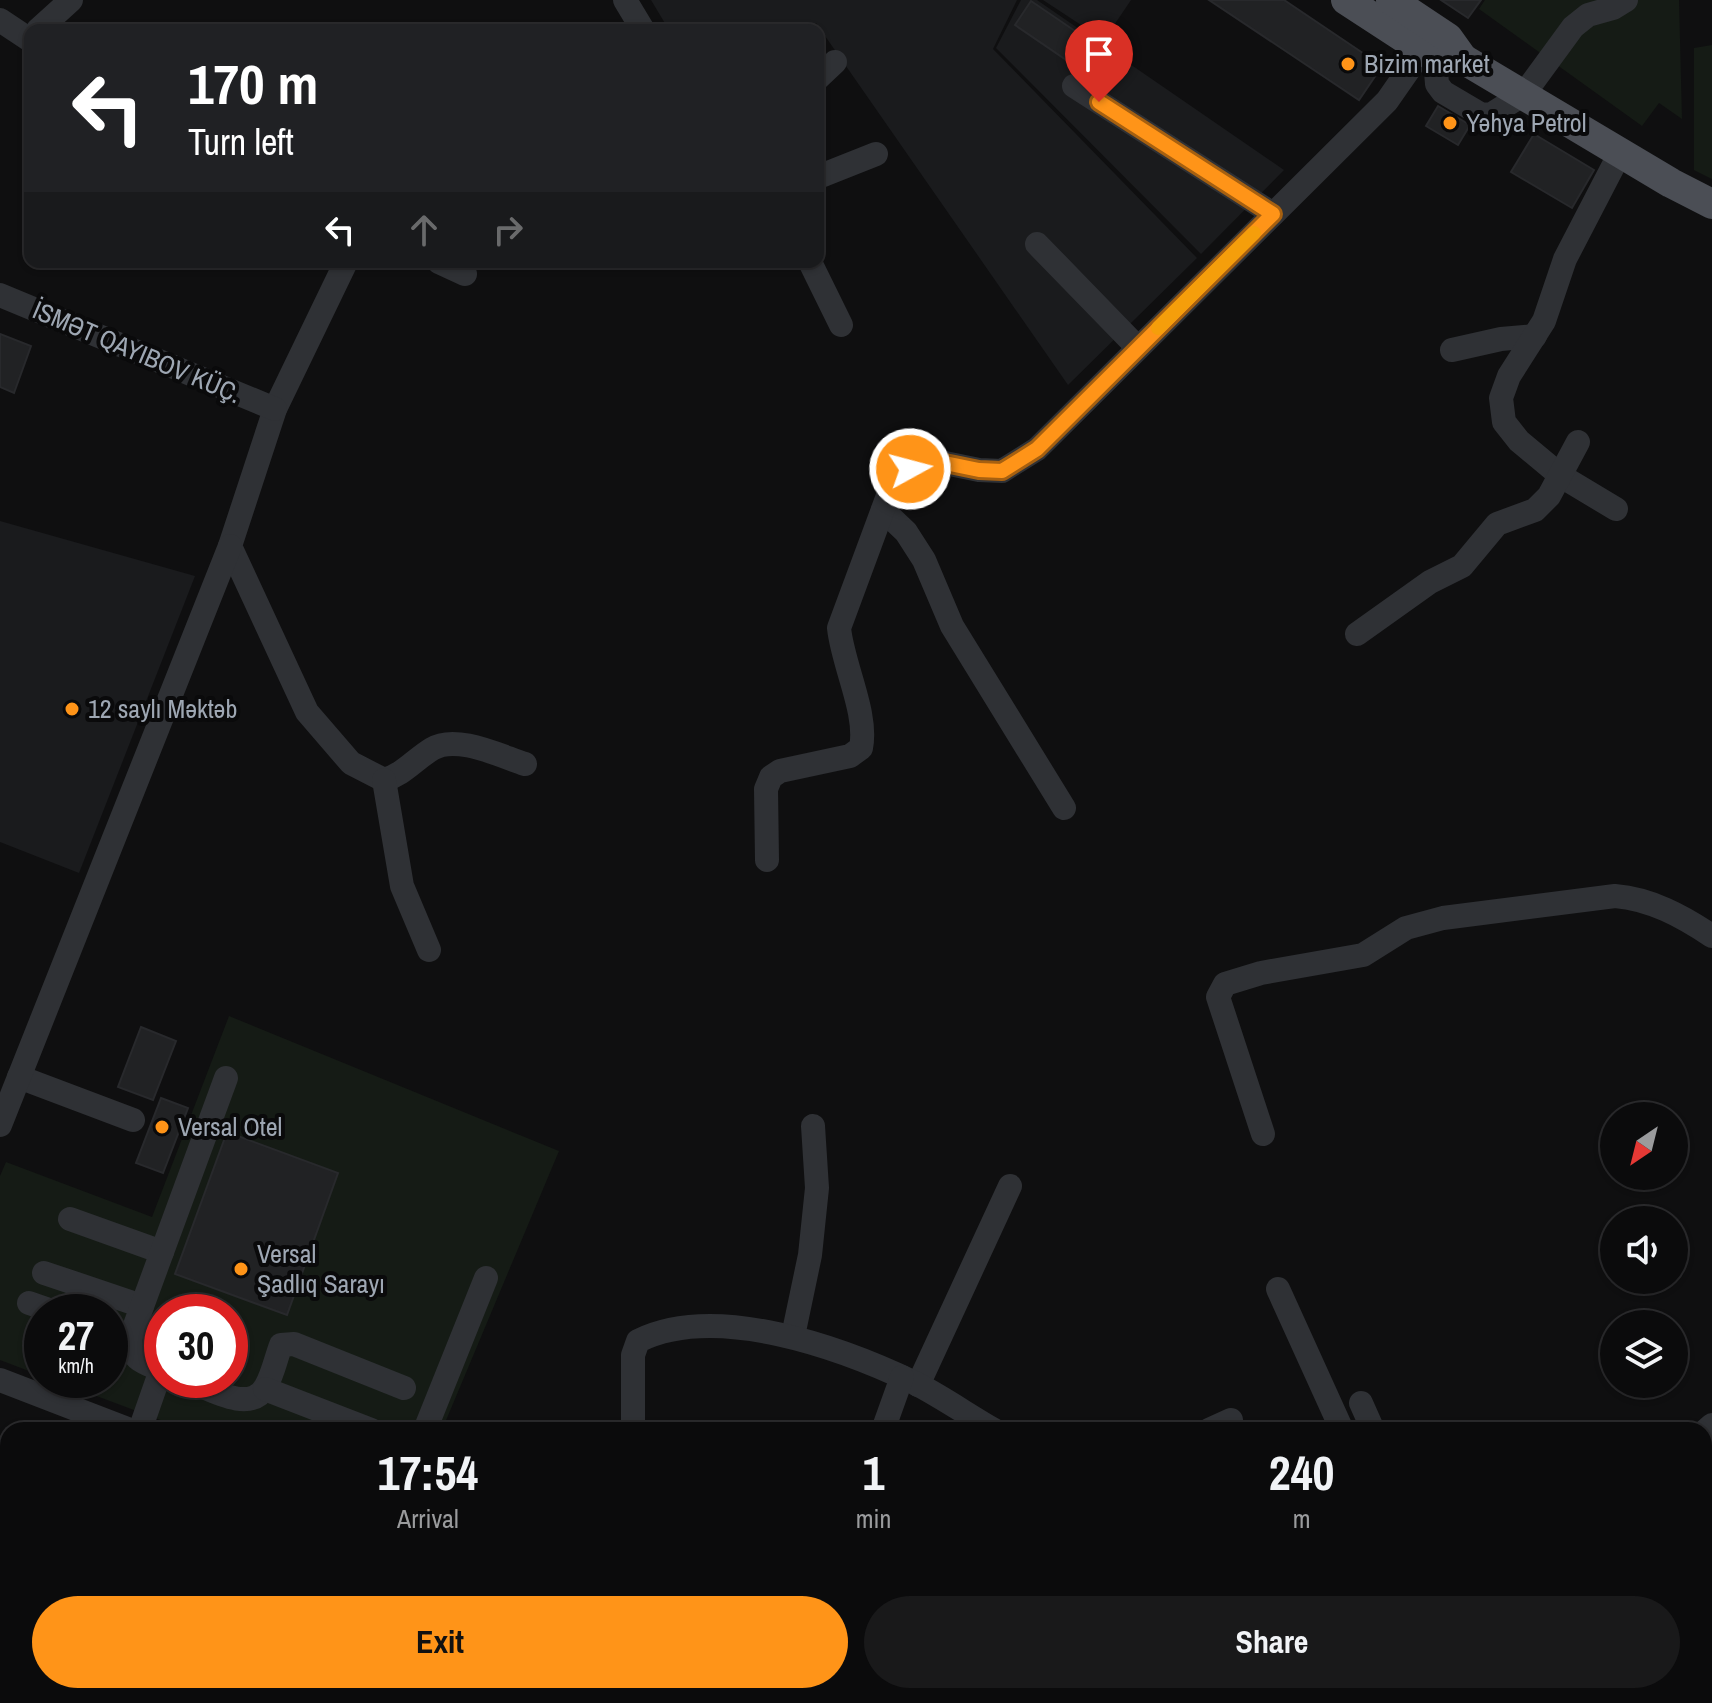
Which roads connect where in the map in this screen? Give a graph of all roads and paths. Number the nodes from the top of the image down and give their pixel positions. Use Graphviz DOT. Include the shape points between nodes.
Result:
graph roads {
  1 [pos="71,0"];
  2 [pos="625,0"];
  3 [pos="1346,0"];
  4 [pos="1391,0"];
  5 [pos="1626,0"];
  6 [pos="0,20"];
  7 [pos="44,24"];
  8 [pos="639,24"];
  9 [pos="24,32"];
  10 [pos="1439,50"];
  11 [pos="1074,86"];
  12 [pos="1524,94"];
  13 [pos="1620,153"];
  14 [pos="876,154"];
  15 [pos="824,175"];
  16 [pos="1712,204"];
  17 [pos="1273,214"];
  18 [pos="1037,244"];
  19 [pos="343,268"];
  20 [pos="452,268"];
  21 [pos="813,268"];
  22 [pos="465,274"];
  23 [pos="0,295"];
  24 [pos="841,325"];
  25 [pos="1535,336"];
  26 [pos="1138,348"];
  27 [pos="1452,350"];
  28 [pos="275,409"];
  29 [pos="1578,442"];
  30 [pos="1561,476"];
  31 [pos="1616,509"];
  32 [pos="883,510"];
  33 [pos="230,546"];
  34 [pos="1357,634"];
  35 [pos="525,764"];
  36 [pos="384,780"];
  37 [pos="1064,808"];
  38 [pos="767,860"];
  39 [pos="1712,936"];
  40 [pos="429,950"];
  41 [pos="19,1077"];
  42 [pos="226,1078"];
  43 [pos="133,1120"];
  44 [pos="0,1125"];
  45 [pos="813,1126"];
  46 [pos="1263,1134"];
  47 [pos="1010,1186"];
  48 [pos="70,1219"];
  49 [pos="162,1252"];
  50 [pos="44,1273"];
  51 [pos="486,1278"];
  52 [pos="1278,1289"];
  53 [pos="142,1306"];
  54 [pos="128,1324"];
  55 [pos="793,1336"];
  56 [pos="128,1346"];
  57 [pos="144,1363"];
  58 [pos="0,1380"];
  59 [pos="910,1381"];
  60 [pos="404,1388"];
  61 [pos="265,1389"];
  62 [pos="145,1398"];
  63 [pos="234,1398"];
  64 [pos="1361,1403"];
  65 [pos="109,1422"];
  66 [pos="131,1422"];
  67 [pos="350,1422"];
  68 [pos="428,1422"];
  69 [pos="633,1422"];
  70 [pos="887,1422"];
  71 [pos="980,1422"];
  72 [pos="1338,1422"];
  73 [pos="1369,1422"];
  1 -- 7 [label="street"];
  2 -- 8 [label="street"];
  3 -- 10 [label="main road"];
  4 -- 10 [label="main road"];
  5 -- 12 [label="street" via="1573,27"];
  6 -- 9 [label="street"];
  10 -- 12 [label="main road"];
  10 -- 17 [label="street"];
  11 -- 17 [label="street"];
  12 -- 13 [label="main road"];
  13 -- 16 [label="main road"];
  13 -- 25 [label="street" via="1565,259"];
  14 -- 15 [label="street"];
  17 -- 26 [label="street"];
  18 -- 26 [label="street"];
  19 -- 28 [label="street"];
  20 -- 22 [label="street"];
  21 -- 24 [label="street"];
  23 -- 28 [label="street"];
  25 -- 27 [label="street"];
  25 -- 30 [label="street" via="1501,398 1504,422"];
  26 -- 32 [label="street" via="1037,449 1002,471 940,462 910,469 889,493"];
  28 -- 33 [label="street"];
  29 -- 30 [label="street"];
  30 -- 31 [label="street"];
  30 -- 34 [label="street" via="1535,510 1497,524 1462,566"];
  32 -- 37 [label="street" via="924,560 952,626"];
  32 -- 38 [label="street" via="839,628 864,734 861,748 850,756 771,777 766,789"];
  33 -- 36 [label="street" via="307,712 351,763"];
  33 -- 41 [label="street"];
  35 -- 36 [label="street" via="464,743 434,747 399,775"];
  36 -- 40 [label="street" via="402,886"];
  39 -- 46 [label="street" via="1638,898 1588,898 1443,918 1406,928 1363,955 1225,984 1218,997"];
  41 -- 43 [label="street"];
  41 -- 44 [label="street"];
  42 -- 49 [label="street"];
  45 -- 55 [label="street" via="817,1188"];
  47 -- 59 [label="street"];
  48 -- 49 [label="street"];
  49 -- 53 [label="street"];
  50 -- 53 [label="street"];
  51 -- 68 [label="street"];
  52 -- 72 [label="street"];
  53 -- 54 [label="street"];
  55 -- 59 [label="street"];
  55 -- 69 [label="street" via="708,1324 649,1335 638,1341 633,1355"];
  56 -- 57 [label="street"];
  58 -- 65 [label="street"];
  59 -- 70 [label="street"];
  59 -- 71 [label="street"];
  60 -- 61 [label="street" via="294,1344 281,1345"];
  61 -- 63 [label="street" via="256,1397"];
  61 -- 67 [label="street"];
  62 -- 66 [label="street"];
  64 -- 73 [label="street"];
}
